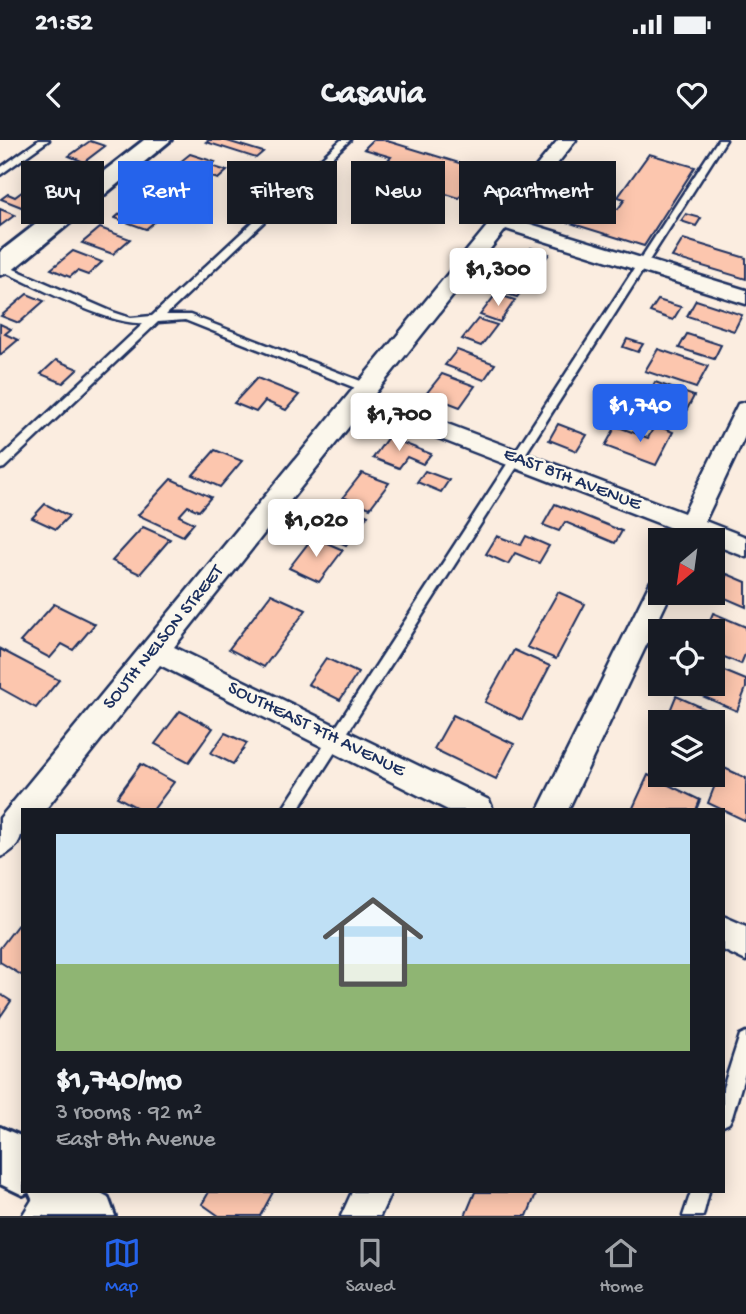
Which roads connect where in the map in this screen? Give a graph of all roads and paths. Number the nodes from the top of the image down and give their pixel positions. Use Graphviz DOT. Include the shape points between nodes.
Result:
graph roads {
  1 [pos="45,140"];
  2 [pos="159,140"];
  3 [pos="346,140"];
  4 [pos="567,140"];
  5 [pos="722,140"];
  6 [pos="550,161"];
  7 [pos="0,173"];
  8 [pos="500,224"];
  9 [pos="512,224"];
  10 [pos="2,262"];
  11 [pos="642,265"];
  12 [pos="746,298"];
  13 [pos="156,320"];
  14 [pos="363,393"];
  15 [pos="746,410"];
  16 [pos="515,459"];
  17 [pos="0,465"];
  18 [pos="674,528"];
  19 [pos="688,528"];
  20 [pos="725,542"];
  21 [pos="746,547"];
  22 [pos="651,606"];
  23 [pos="155,650"];
  24 [pos="335,739"];
  25 [pos="27,808"];
  26 [pos="291,808"];
  27 [pos="474,808"];
  28 [pos="554,808"];
  29 [pos="21,816"];
  30 [pos="0,842"];
  31 [pos="725,933"];
  32 [pos="746,944"];
  33 [pos="746,1041"];
  34 [pos="725,1110"];
  35 [pos="0,1152"];
  36 [pos="21,1167"];
  37 [pos="47,1193"];
  38 [pos="56,1193"];
  39 [pos="372,1193"];
  40 [pos="700,1193"];
  41 [pos="32,1216"];
  42 [pos="89,1216"];
  43 [pos="360,1216"];
  44 [pos="692,1216"];
  1 -- 7 [label="lane"];
  2 -- 10 [label="street"];
  3 -- 13 [label="lane"];
  4 -- 6 [label="street, SOUTH NELSON STREET"];
  5 -- 11 [label="lane"];
  8 -- 14 [label="street, SOUTH NELSON STREET"];
  9 -- 11 [label="street"];
  10 -- 13 [label="lane" via="109,314 131,321"];
  11 -- 12 [label="street"];
  11 -- 16 [label="lane"];
  13 -- 14 [label="lane" via="186,317"];
  13 -- 17 [label="lane"];
  14 -- 16 [label="street, EAST 8TH AVENUE"];
  14 -- 23 [label="street, SOUTH NELSON STREET"];
  15 -- 19 [label="street"];
  16 -- 18 [label="street, EAST 8TH AVENUE"];
  16 -- 24 [label="lane"];
  20 -- 21 [label="street, EAST 8TH AVENUE"];
  22 -- 28 [label="street"];
  23 -- 24 [label="street, SOUTHEAST 7TH AVENUE"];
  23 -- 25 [label="street, SOUTH NELSON STREET"];
  24 -- 26 [label="lane"];
  24 -- 27 [label="street, SOUTHEAST 7TH AVENUE"];
  29 -- 30 [label="street, SOUTH NELSON STREET"];
  31 -- 32 [label="street"];
  33 -- 34 [label="lane"];
  35 -- 36 [label="street"];
  37 -- 41 [label="lane"];
  38 -- 42 [label="street"];
  39 -- 43 [label="street"];
  40 -- 44 [label="lane"];
}
